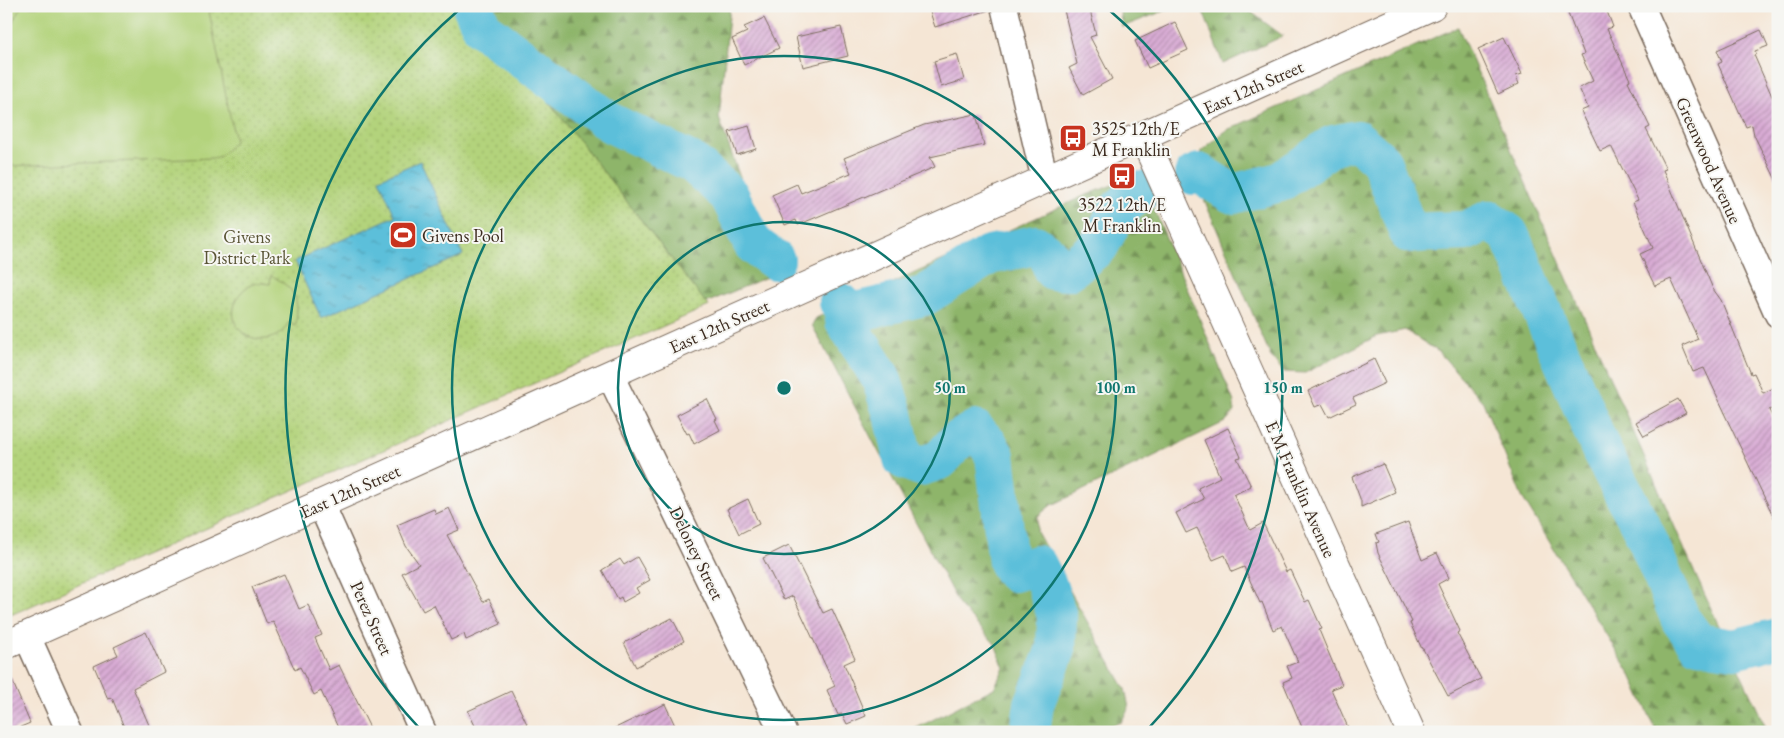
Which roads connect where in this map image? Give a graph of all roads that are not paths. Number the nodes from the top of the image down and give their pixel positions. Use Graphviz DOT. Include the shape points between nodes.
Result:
graph roads {
  1 [pos="1004,6"];
  2 [pos="1432,6"];
  3 [pos="1641,6"];
  4 [pos="1143,136"];
  5 [pos="1045,180"];
  6 [pos="1778,314"];
  7 [pos="610,375"];
  8 [pos="321,504"];
  9 [pos="16,640"];
  10 [pos="70,732"];
  11 [pos="423,732"];
  12 [pos="784,732"];
  13 [pos="1410,732"];
  1 -- 5 [label="street"];
  2 -- 4 [label="street, East 12th Street"];
  3 -- 6 [label="street, Greenwood Avenue"];
  4 -- 5 [label="street, East 12th Street"];
  4 -- 13 [label="street, E M Franklin Avenue"];
  5 -- 7 [label="street, East 12th Street"];
  7 -- 8 [label="street, East 12th Street"];
  7 -- 12 [label="street, Deloney Street"];
  8 -- 9 [label="street, East 12th Street"];
  8 -- 11 [label="street, Perez Street"];
  9 -- 10 [label="street"];
}
